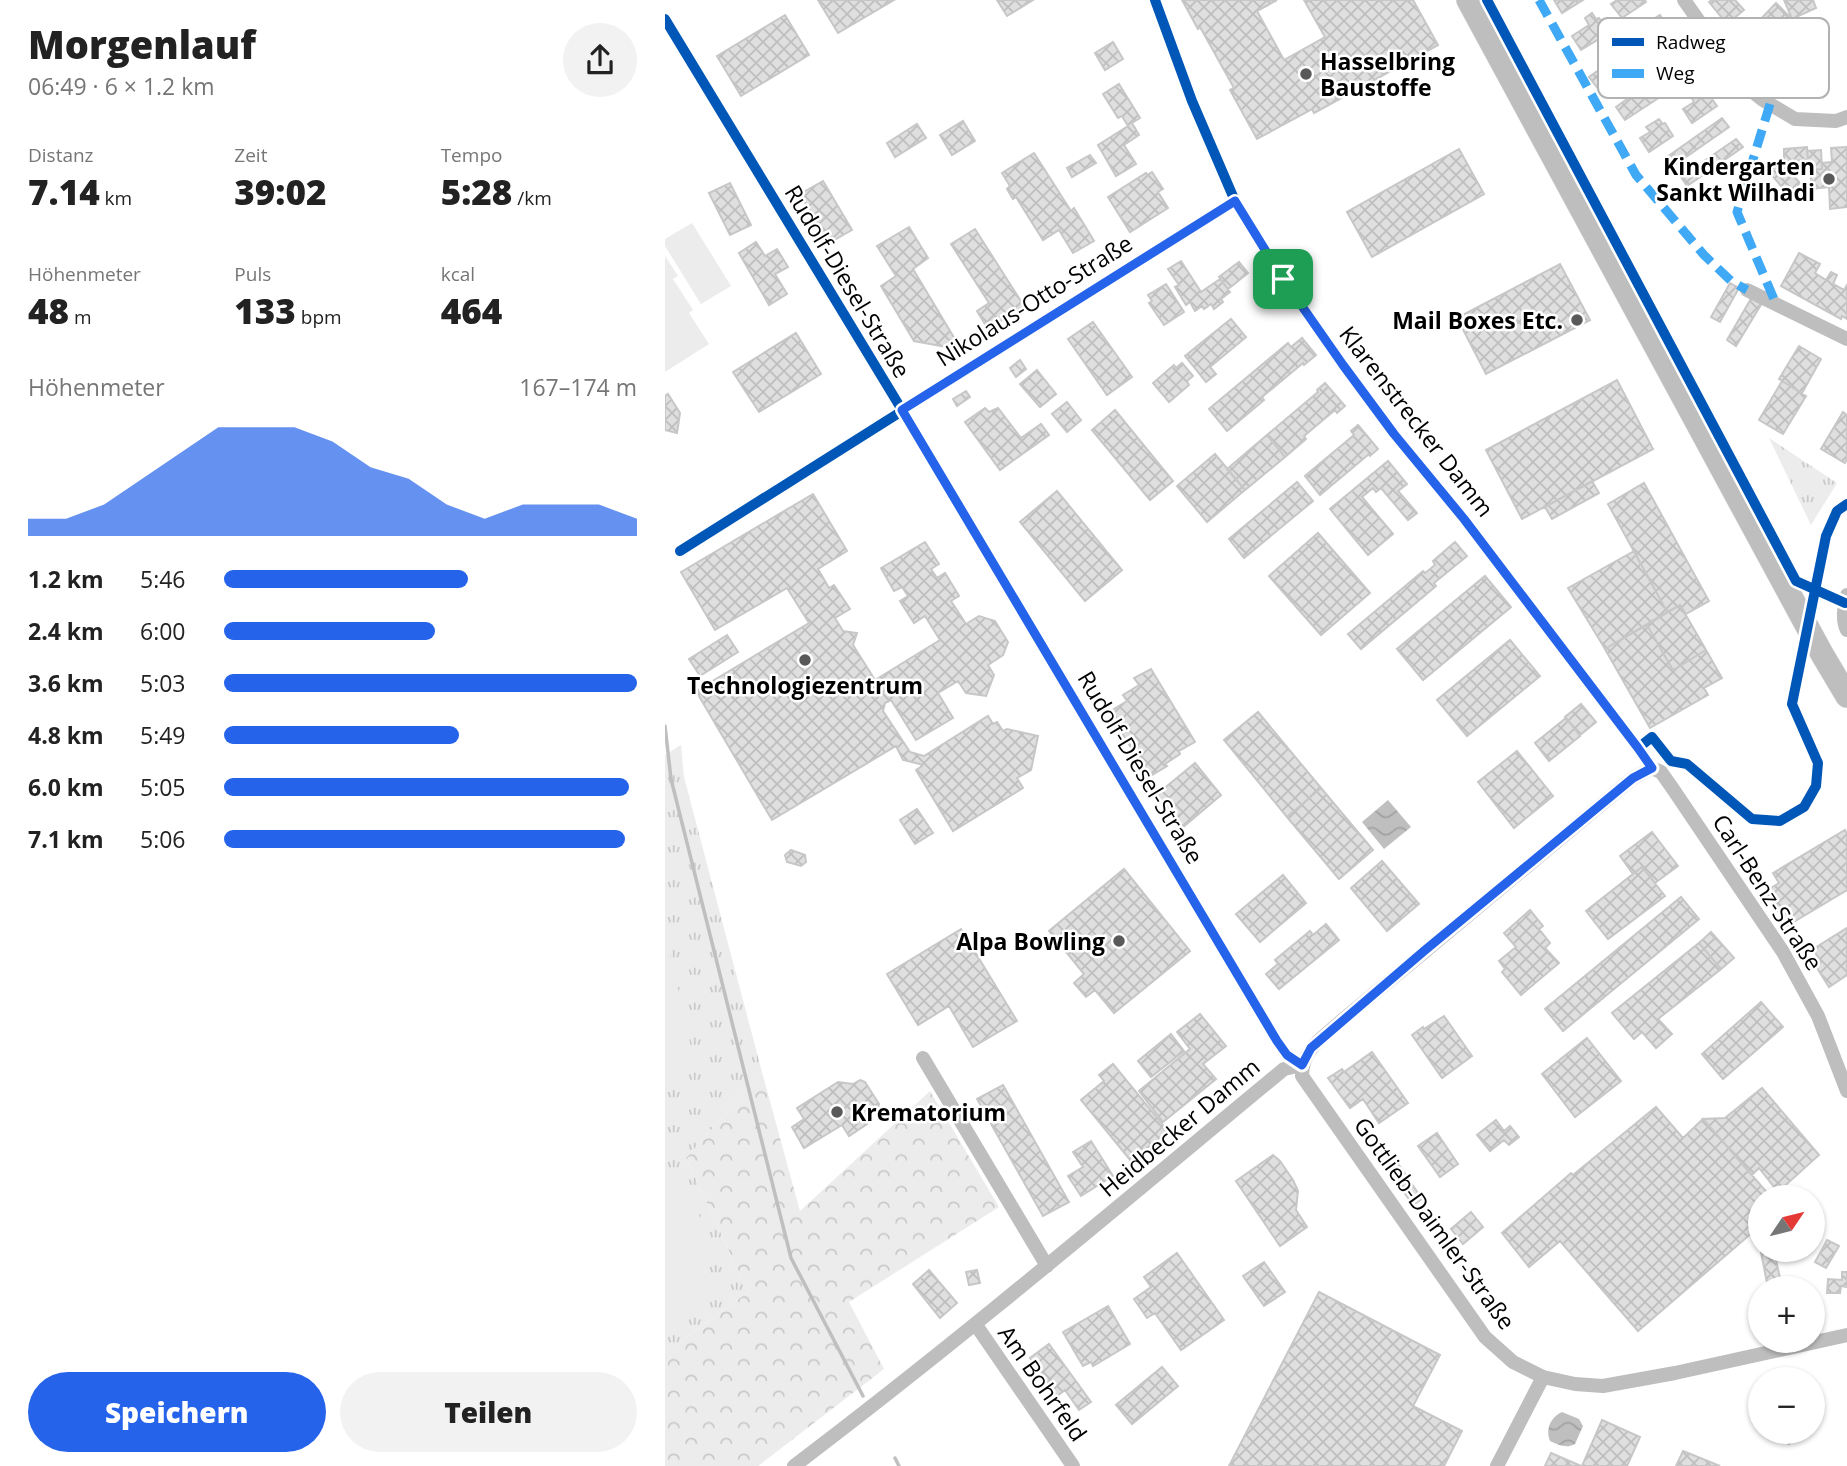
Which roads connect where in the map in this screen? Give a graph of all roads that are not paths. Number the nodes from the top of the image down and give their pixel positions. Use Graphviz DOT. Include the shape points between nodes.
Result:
graph roads {
  1 [pos="1155,0"];
  2 [pos="1468,0"];
  3 [pos="1684,0"];
  4 [pos="1697,18"];
  5 [pos="665,19"];
  6 [pos="1760,98"];
  7 [pos="1847,117"];
  8 [pos="1235,201"];
  9 [pos="1747,290"];
  10 [pos="1847,339"];
  11 [pos="902,410"];
  12 [pos="680,551"];
  13 [pos="1847,595"];
  14 [pos="1847,630"];
  15 [pos="1822,654"];
  16 [pos="1847,696"];
  17 [pos="1847,712"];
  18 [pos="1652,768"];
  19 [pos="923,1058"];
  20 [pos="1302,1065"];
  21 [pos="1847,1091"];
  22 [pos="1047,1266"];
  23 [pos="976,1325"];
  24 [pos="1847,1335"];
  25 [pos="1543,1377"];
  26 [pos="795,1466"];
  27 [pos="1073,1466"];
  28 [pos="1497,1466"];
  1 -- 8 [label="street, Klarenstrecker Damm"];
  2 -- 15 [label="main road"];
  3 -- 4 [label="street"];
  5 -- 11 [label="street, Rudolf-Diesel-Straße"];
  6 -- 7 [label="street" via="1795,119 1836,121"];
  8 -- 11 [label="street, Nikolaus-Otto-Straße"];
  8 -- 18 [label="street, Klarenstrecker Damm" via="1343,365"];
  9 -- 10 [label="street"];
  11 -- 12 [label="street, Nikolaus-Otto-Straße"];
  11 -- 20 [label="street, Rudolf-Diesel-Straße" via="1277,1041"];
  13 -- 14 [label="street"];
  15 -- 16 [label="main road"];
  15 -- 17 [label="main road"];
  18 -- 20 [label="street, Heidbecker Damm" via="1633,778 1424,951 1311,1048"];
  18 -- 21 [label="street, Carl-Benz-Straße" via="1661,772 1783,952 1818,1016"];
  19 -- 22 [label="street"];
  20 -- 22 [label="street, Heidbecker Damm" via="1284,1069"];
  20 -- 25 [label="street, Gottlieb-Daimler-Straße" via="1308,1086 1485,1337 1513,1362"];
  22 -- 23 [label="street, Heidbecker Damm"];
  23 -- 26 [label="street, Heidbecker Damm"];
  23 -- 27 [label="street, Am Bohrfeld"];
  24 -- 25 [label="street, Gottlieb-Daimler-Straße" via="1603,1386"];
  25 -- 28 [label="street"];
}
